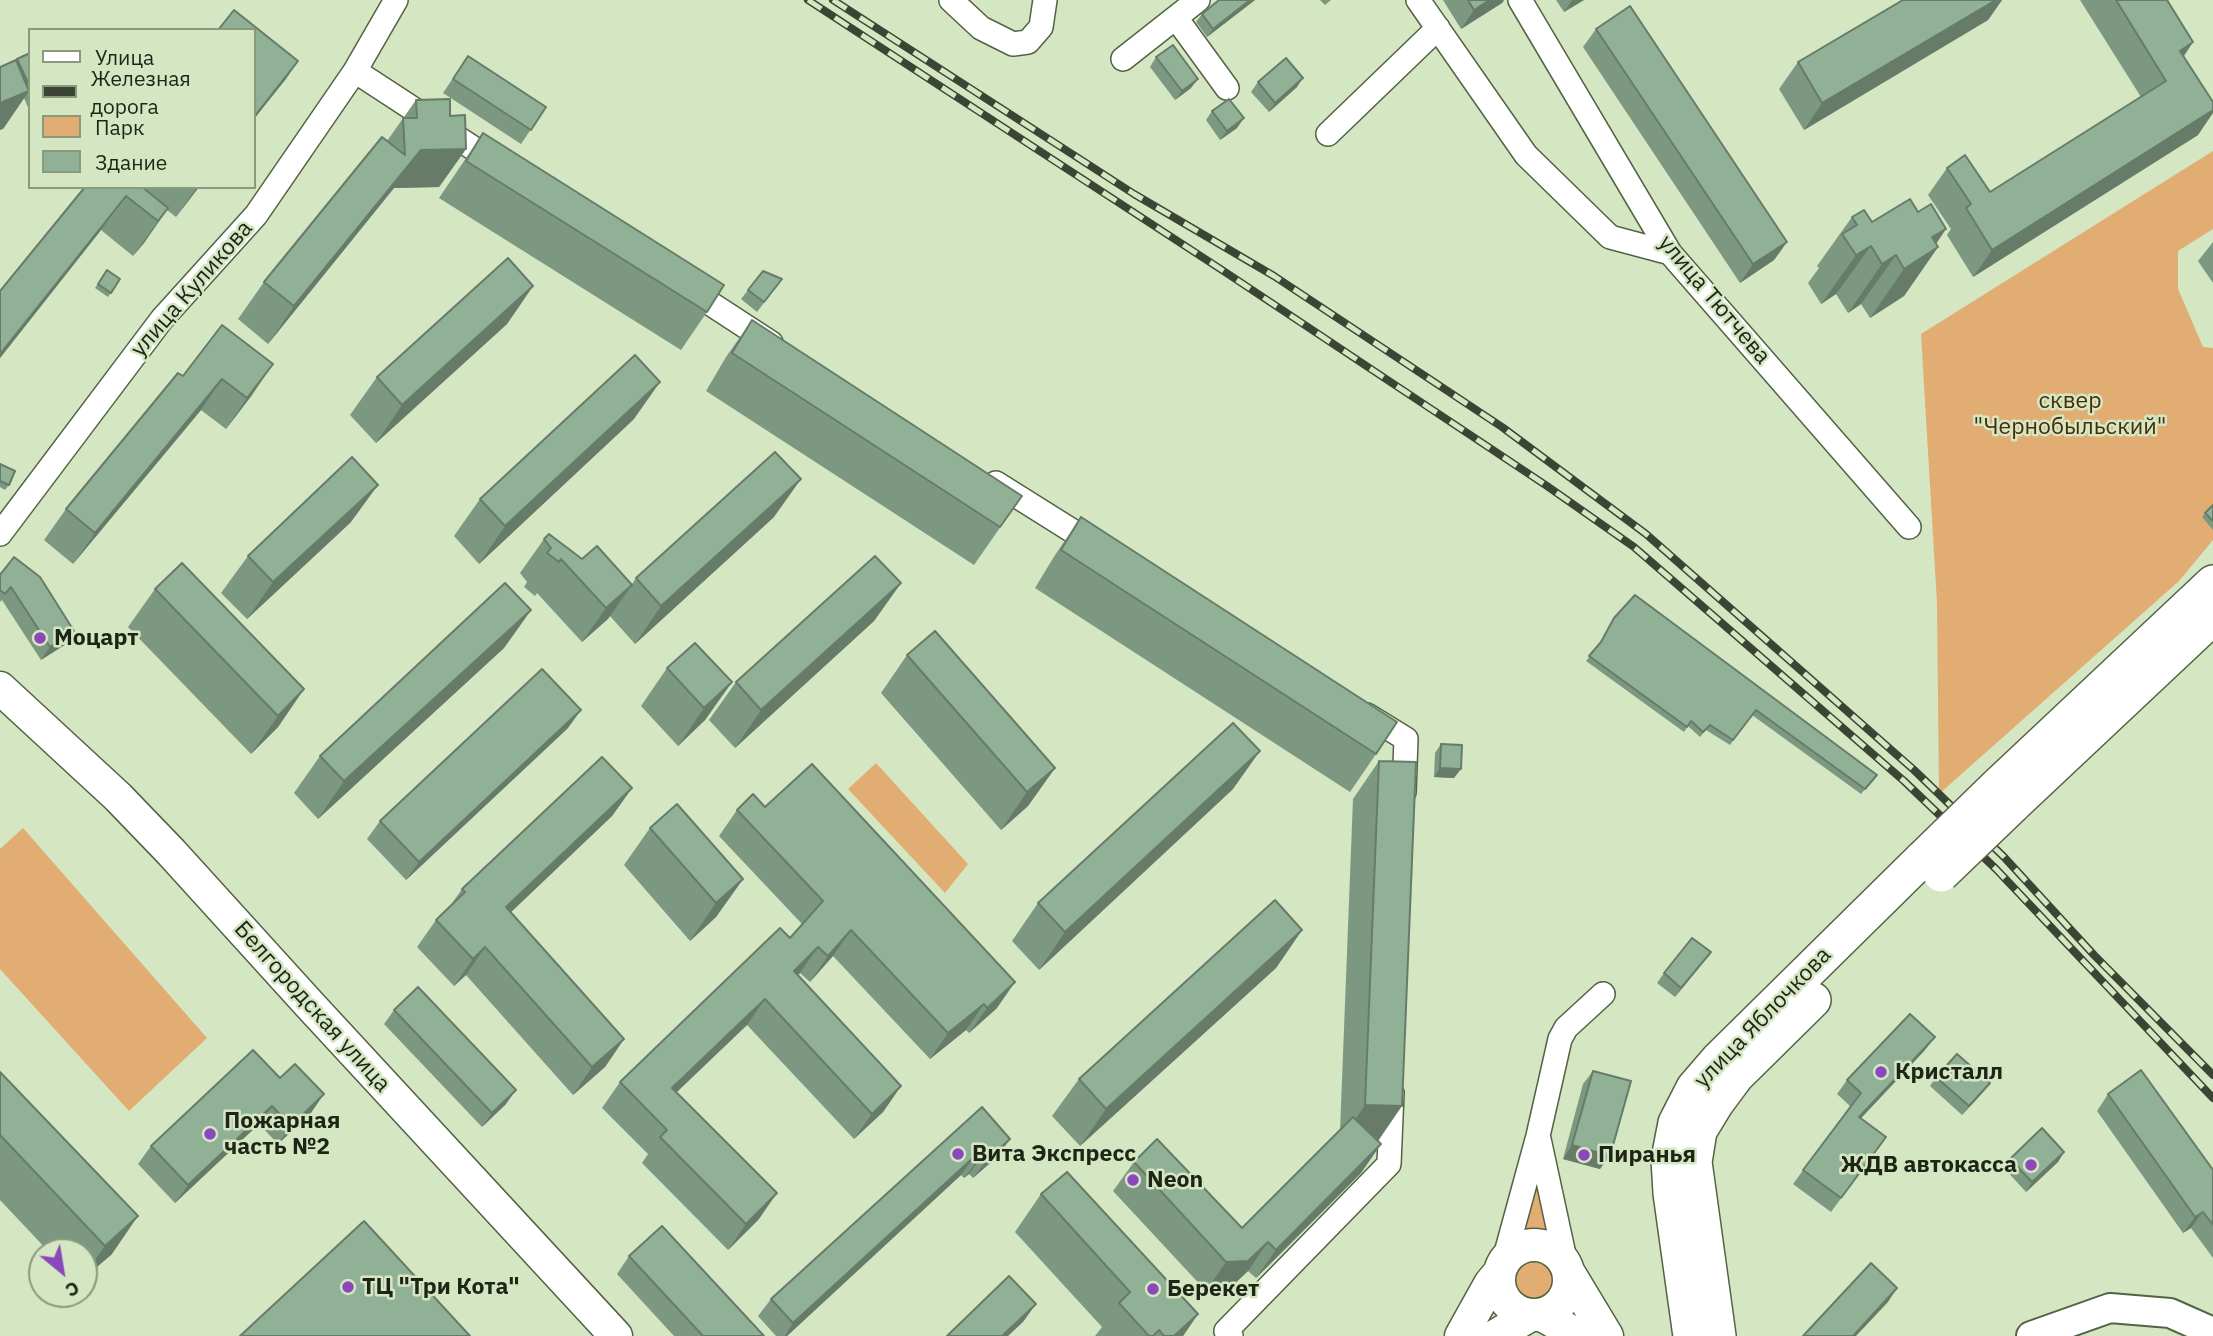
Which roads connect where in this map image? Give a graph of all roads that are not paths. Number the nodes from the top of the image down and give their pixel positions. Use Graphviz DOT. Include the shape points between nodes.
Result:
graph roads {
  1 [pos="396,0"];
  2 [pos="951,0"];
  3 [pos="1045,0"];
  4 [pos="1198,0"];
  5 [pos="1418,0"];
  6 [pos="1520,0"];
  7 [pos="1176,18"];
  8 [pos="1438,28"];
  9 [pos="1123,59"];
  10 [pos="355,71"];
  11 [pos="1227,88"];
  12 [pos="1328,134"];
  13 [pos="515,176"];
  14 [pos="1671,253"];
  15 [pos="663,273"];
  16 [pos="789,354"];
  17 [pos="979,472"];
  18 [pos="1909,527"];
  19 [pos="0,534"];
  20 [pos="1121,561"];
  21 [pos="2213,583"];
  22 [pos="2213,617"];
  23 [pos="0,688"];
  24 [pos="1346,702"];
  25 [pos="2005,795"];
  26 [pos="1403,807"];
  27 [pos="1932,866"];
  28 [pos="1603,994"];
  29 [pos="1393,1068"];
  30 [pos="1538,1136"];
  31 [pos="1501,1269"];
  32 [pos="1568,1269"];
  33 [pos="1536,1316"];
  34 [pos="2213,1332"];
  35 [pos="616,1336"];
  36 [pos="1231,1336"];
  37 [pos="1461,1336"];
  38 [pos="1495,1336"];
  39 [pos="1579,1336"];
  40 [pos="1607,1336"];
  41 [pos="1691,1336"];
  42 [pos="1718,1336"];
  43 [pos="2031,1336"];
  1 -- 10 [label="street, улица Куликова"];
  2 -- 3 [label="street" via="981,28 1013,44 1028,42 1041,27"];
  4 -- 7 [label="street"];
  5 -- 8 [label="street"];
  6 -- 14 [label="street, улица Тютчева"];
  7 -- 9 [label="street"];
  7 -- 11 [label="street"];
  8 -- 12 [label="street"];
  8 -- 14 [label="street" via="1527,155 1610,237"];
  10 -- 13 [label="street"];
  10 -- 19 [label="street, улица Куликова" via="256,215 162,318"];
  14 -- 18 [label="street, улица Тютчева"];
  15 -- 16 [label="street"];
  17 -- 20 [label="street"];
  21 -- 25 [label="main road"];
  22 -- 25 [label="main road"];
  23 -- 35 [label="main road, Белгородская улица" via="172,852"];
  24 -- 26 [label="street" via="1406,739"];
  25 -- 27 [label="main road, bridge"];
  27 -- 41 [label="main road, улица Яблочкова" via="1719,1059 1694,1088 1676,1123 1669,1159 1671,1192"];
  27 -- 42 [label="main road, улица Яблочкова" via="1736,1076 1699,1131 1694,1162"];
  28 -- 30 [label="street" via="1560,1039"];
  29 -- 36 [label="street" via="1389,1164 1226,1331"];
  30 -- 31 [label="street"];
  30 -- 32 [label="street"];
  31 -- 32 [label="main road" via="1516,1250 1535,1245 1553,1250"];
  31 -- 33 [label="main road" via="1499,1283 1505,1301 1520,1313"];
  31 -- 37 [label="main road"];
  32 -- 33 [label="main road" via="1570,1284 1561,1304"];
  32 -- 40 [label="main road"];
  33 -- 38 [label="main road"];
  33 -- 39 [label="main road"];
  34 -- 43 [label="street" via="2170,1313 2110,1307"];
}
